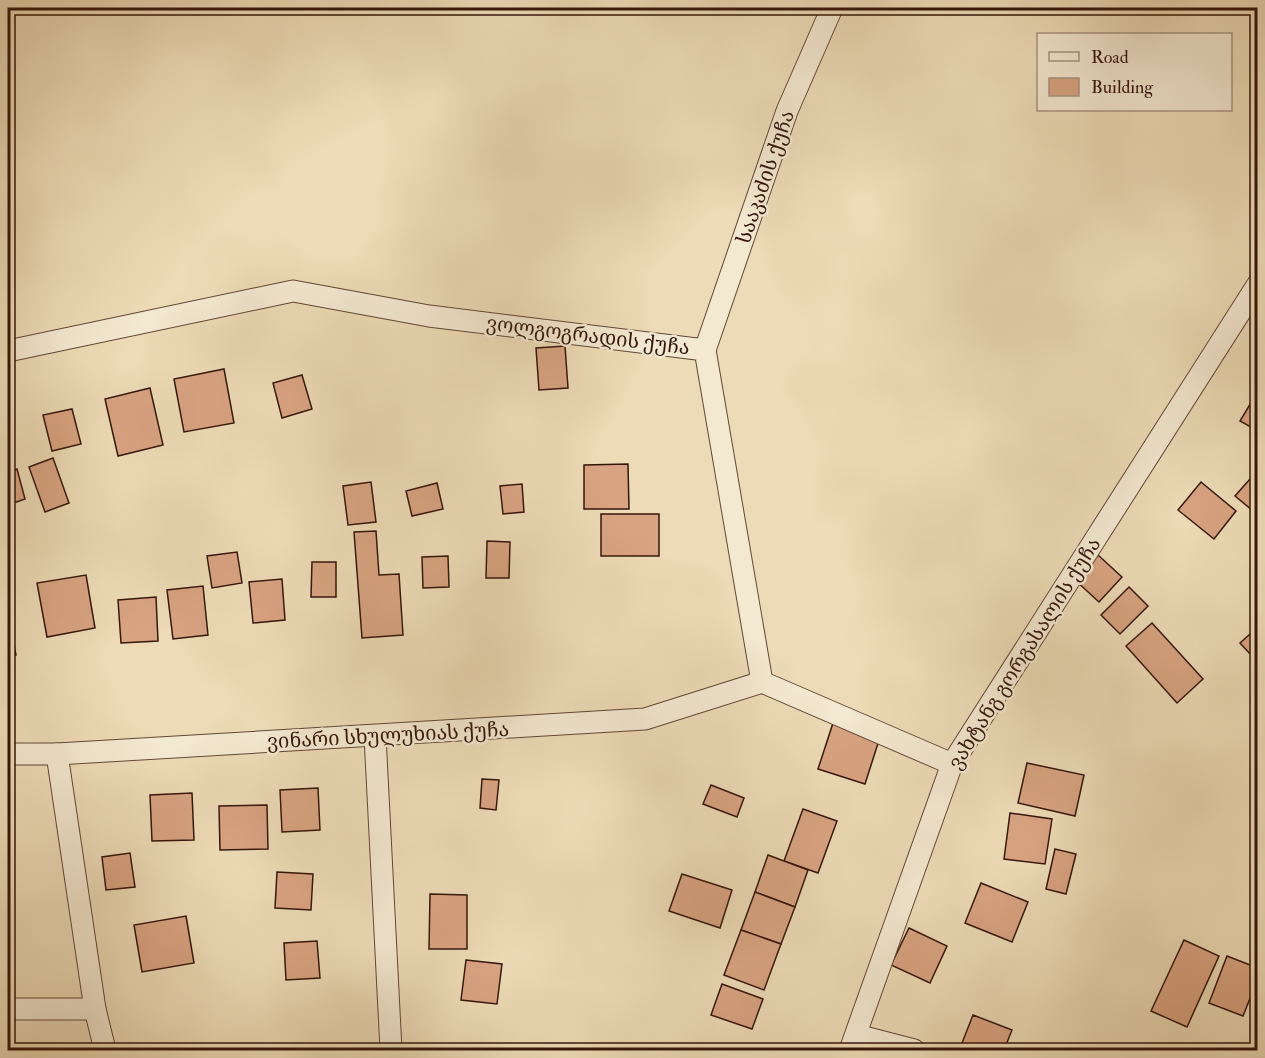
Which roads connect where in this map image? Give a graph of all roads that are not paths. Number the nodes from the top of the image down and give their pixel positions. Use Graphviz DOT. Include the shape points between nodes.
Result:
graph roads {
  1 [pos="832,8"];
  2 [pos="1257,284"];
  3 [pos="705,350"];
  4 [pos="8,351"];
  5 [pos="762,682"];
  6 [pos="375,736"];
  7 [pos="8,754"];
  8 [pos="57,754"];
  9 [pos="952,764"];
  10 [pos="8,1009"];
  11 [pos="94,1009"];
  12 [pos="853,1043"];
  13 [pos="105,1050"];
  14 [pos="391,1050"];
  15 [pos="914,1050"];
  1 -- 3 [label="street, სააკაძის ქუჩა" via="787,111"];
  2 -- 9 [label="street, ვახტანგ გორგასალის ქუჩა"];
  3 -- 4 [label="street, ვოლგოგრადის ქუჩა" via="429,316 293,291"];
  3 -- 5 [label="street, ვოლგოგრადის ქუჩა"];
  5 -- 6 [label="street, ვინარი სხულუხიას ქუჩა" via="645,719"];
  5 -- 9 [label="street"];
  6 -- 8 [label="street, ვინარი სხულუხიას ქუჩა"];
  6 -- 14 [label="street"];
  7 -- 8 [label="street, ვინარი სხულუხიას ქუჩა"];
  8 -- 11 [label="street"];
  9 -- 12 [label="street, ვახტანგ გორგასალის ქუჩა"];
  10 -- 11 [label="street"];
  11 -- 13 [label="street"];
  12 -- 15 [label="street"];
}
